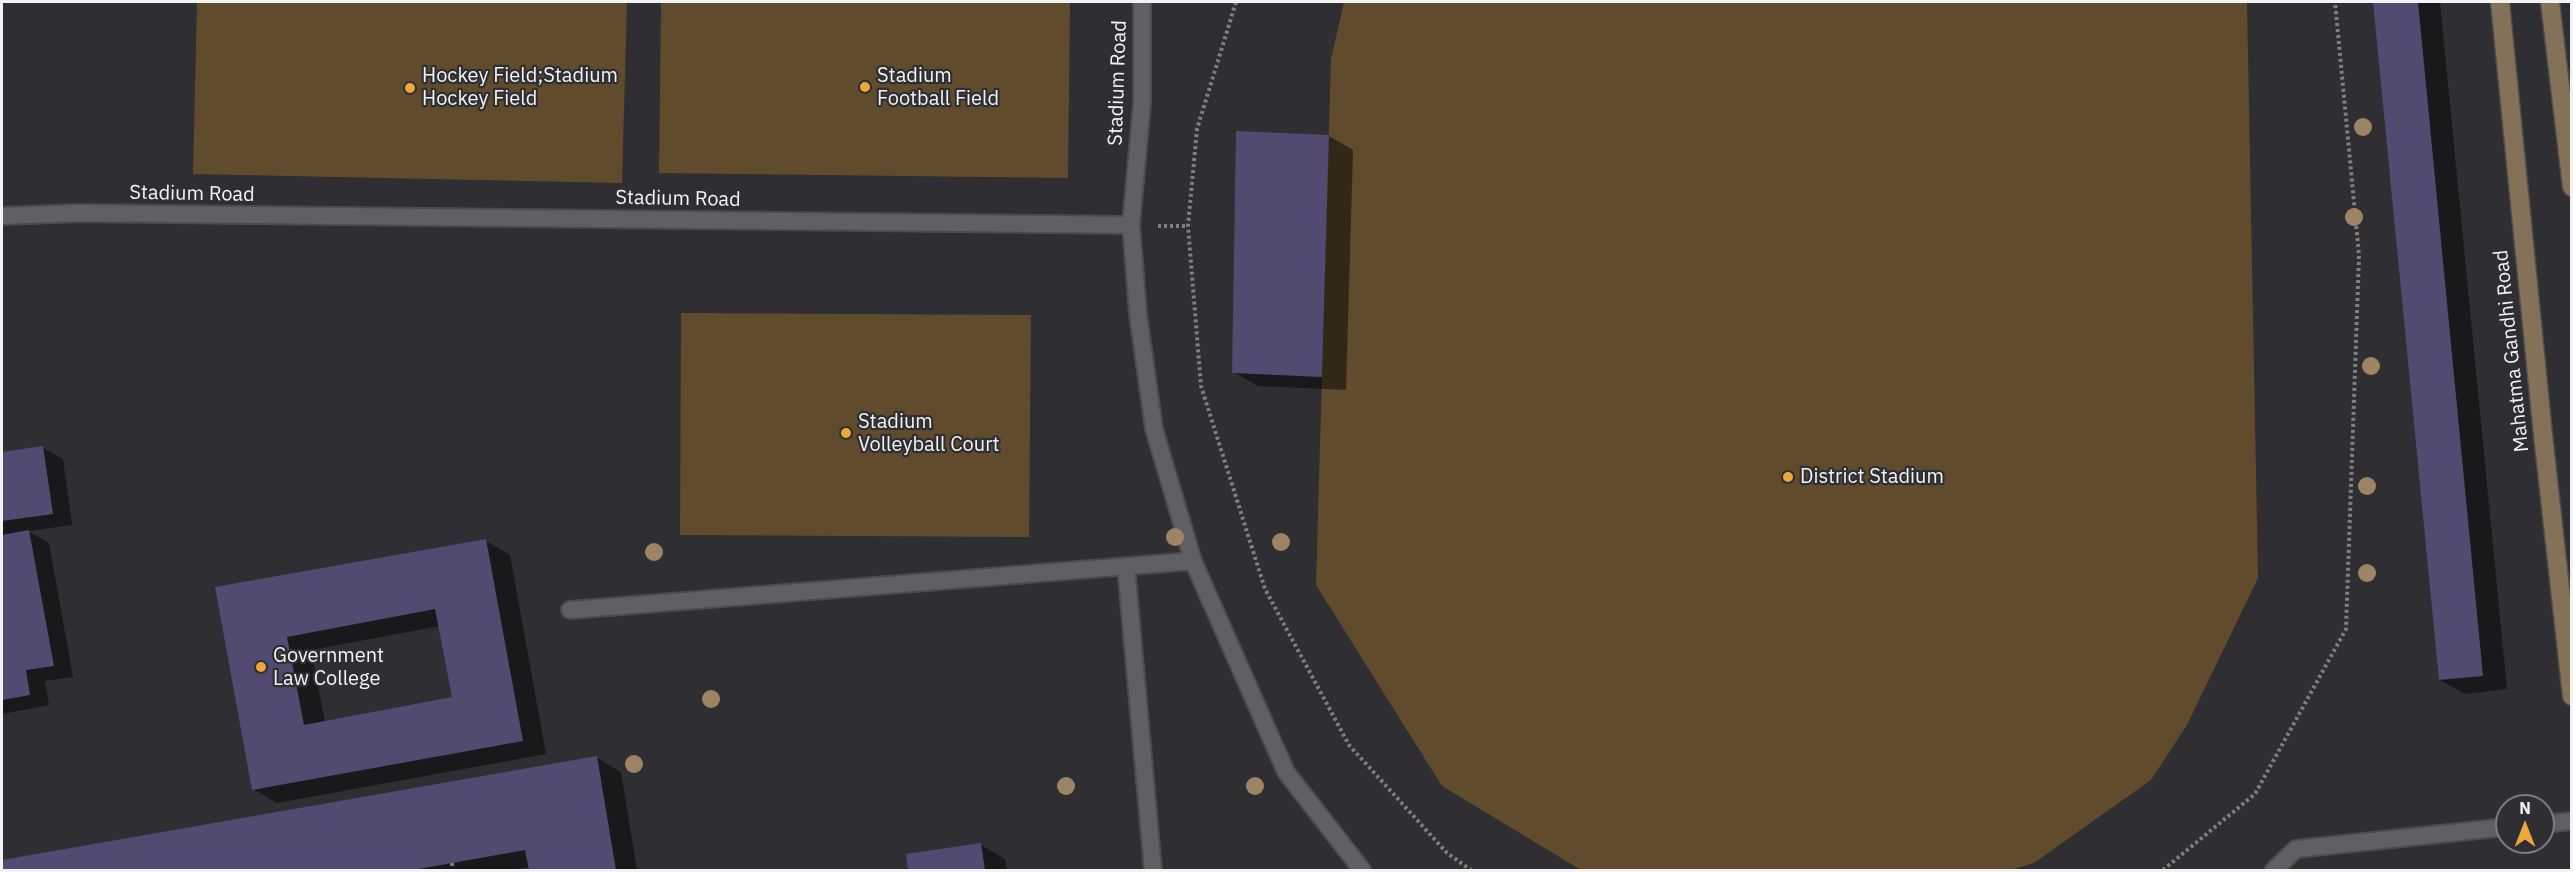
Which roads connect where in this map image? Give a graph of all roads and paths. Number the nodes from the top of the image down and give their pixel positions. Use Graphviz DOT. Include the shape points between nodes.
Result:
graph roads {
  1 [pos="1142,2"];
  2 [pos="1236,2"];
  3 [pos="2335,2"];
  4 [pos="2500,2"];
  5 [pos="2550,2"];
  6 [pos="2571,187"];
  7 [pos="2,216"];
  8 [pos="1131,225"];
  9 [pos="1193,561"];
  10 [pos="1126,566"];
  11 [pos="570,610"];
  12 [pos="2571,696"];
  13 [pos="2571,821"];
  14 [pos="2555,823"];
  15 [pos="2495,828"];
  16 [pos="452,863"];
  17 [pos="453,870"];
  18 [pos="1153,870"];
  19 [pos="1362,870"];
  20 [pos="1471,870"];
  21 [pos="2163,870"];
  22 [pos="2274,870"];
  1 -- 8 [label="lane, Stadium Road" via="1142,103"];
  2 -- 20 [label="path" via="1197,129 1188,226 1202,386 1265,589 1349,746 1447,853"];
  3 -- 21 [label="path" via="2359,255 2346,629 2255,794"];
  4 -- 12 [label="street, Mahatma Gandhi Road"];
  5 -- 6 [label="street"];
  7 -- 8 [label="lane, Stadium Road" via="78,213"];
  8 -- 9 [label="lane" via="1138,314 1154,429"];
  9 -- 10 [label="lane"];
  9 -- 19 [label="lane" via="1286,772"];
  10 -- 11 [label="lane"];
  10 -- 18 [label="lane"];
  13 -- 14 [label="lane"];
  15 -- 22 [label="lane" via="2296,849"];
  16 -- 17 [label="path"];
}
